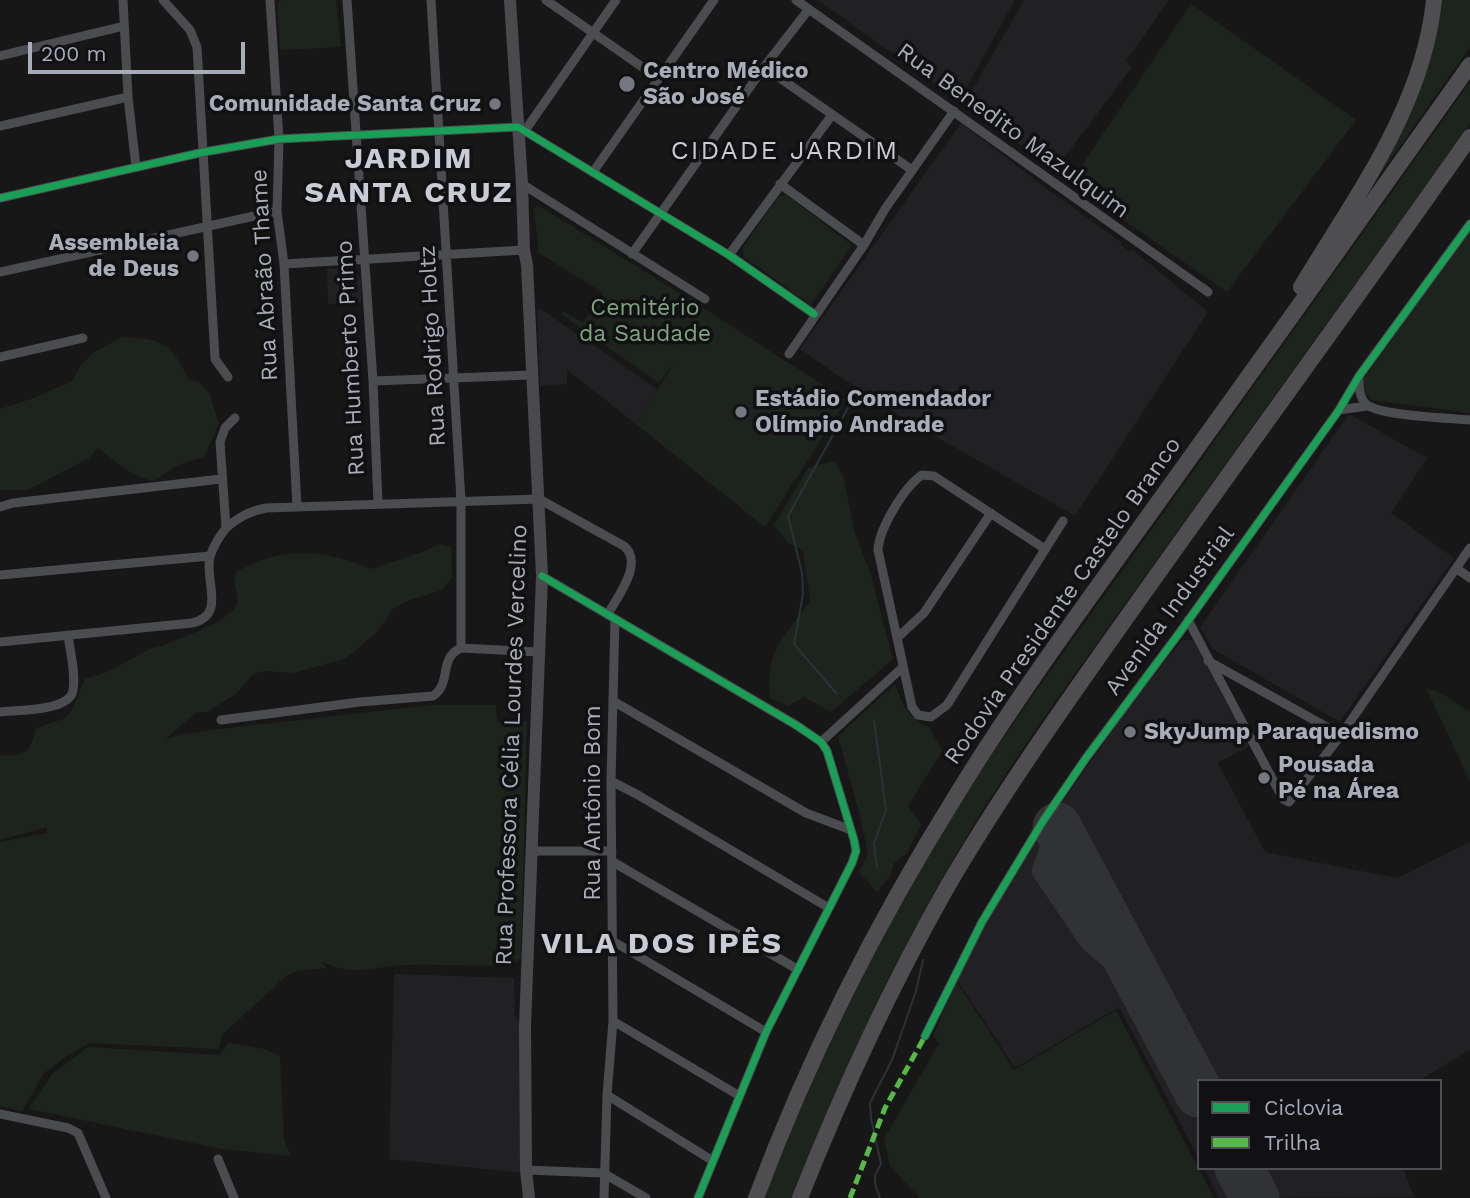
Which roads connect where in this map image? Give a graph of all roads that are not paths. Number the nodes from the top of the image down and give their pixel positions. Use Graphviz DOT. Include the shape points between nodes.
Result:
graph roads {
  1 [pos="123,0"];
  2 [pos="163,0"];
  3 [pos="270,0"];
  4 [pos="347,0"];
  5 [pos="431,0"];
  6 [pos="510,0"];
  7 [pos="546,0"];
  8 [pos="616,0"];
  9 [pos="714,0"];
  10 [pos="796,0"];
  11 [pos="1434,0"];
  12 [pos="809,9"];
  13 [pos="124,26"];
  14 [pos="593,33"];
  15 [pos="0,56"];
  16 [pos="1470,65"];
  17 [pos="764,67"];
  18 [pos="658,78"];
  19 [pos="128,97"];
  20 [pos="954,111"];
  21 [pos="832,115"];
  22 [pos="0,126"];
  23 [pos="521,130"];
  24 [pos="439,132"];
  25 [pos="357,136"];
  26 [pos="1470,137"];
  27 [pos="279,139"];
  28 [pos="1470,151"];
  29 [pos="204,152"];
  30 [pos="136,167"];
  31 [pos="912,170"];
  32 [pos="593,172"];
  33 [pos="523,184"];
  34 [pos="780,184"];
  35 [pos="0,198"];
  36 [pos="277,211"];
  37 [pos="660,214"];
  38 [pos="1470,224"];
  39 [pos="1409,225"];
  40 [pos="207,226"];
  41 [pos="864,245"];
  42 [pos="524,250"];
  43 [pos="447,254"];
  44 [pos="632,254"];
  45 [pos="729,255"];
  46 [pos="365,259"];
  47 [pos="284,264"];
  48 [pos="0,272"];
  49 [pos="1208,292"];
  50 [pos="705,299"];
  51 [pos="814,314"];
  52 [pos="83,338"];
  53 [pos="789,354"];
  54 [pos="0,357"];
  55 [pos="532,375"];
  56 [pos="1359,376"];
  57 [pos="228,377"];
  58 [pos="1247,378"];
  59 [pos="454,379"];
  60 [pos="373,381"];
  61 [pos="1367,406"];
  62 [pos="1339,410"];
  63 [pos="235,418"];
  64 [pos="1470,420"];
  65 [pos="221,480"];
  66 [pos="539,499"];
  67 [pos="461,501"];
  68 [pos="378,503"];
  69 [pos="297,507"];
  70 [pos="0,508"];
  71 [pos="991,513"];
  72 [pos="1063,521"];
  73 [pos="226,528"];
  74 [pos="1470,548"];
  75 [pos="1045,549"];
  76 [pos="210,556"];
  77 [pos="1455,568"];
  78 [pos="0,575"];
  79 [pos="542,576"];
  80 [pos="1470,578"];
  81 [pos="611,616"];
  82 [pos="1188,620"];
  83 [pos="68,635"];
  84 [pos="897,638"];
  85 [pos="0,642"];
  86 [pos="461,648"];
  87 [pos="538,652"];
  88 [pos="1208,661"];
  89 [pos="903,667"];
  90 [pos="613,701"];
  91 [pos="0,712"];
  92 [pos="221,720"];
  93 [pos="1340,735"];
  94 [pos="821,742"];
  95 [pos="611,781"];
  96 [pos="851,830"];
  97 [pos="612,850"];
  98 [pos="532,851"];
  99 [pos="613,862"];
  100 [pos="829,908"];
  101 [pos="611,940"];
  102 [pos="797,969"];
  103 [pos="613,1021"];
  104 [pos="766,1032"];
  105 [pos="925,1036"];
  106 [pos="607,1095"];
  107 [pos="738,1095"];
  108 [pos="0,1114"];
  109 [pos="218,1159"];
  110 [pos="713,1161"];
  111 [pos="526,1170"];
  112 [pos="603,1173"];
  113 [pos="106,1198"];
  114 [pos="234,1198"];
  115 [pos="529,1198"];
  116 [pos="604,1198"];
  117 [pos="646,1198"];
  118 [pos="698,1198"];
  119 [pos="756,1198"];
  120 [pos="800,1198"];
  1 -- 13 [label="street"];
  2 -- 29 [label="street" via="190,30 197,47"];
  3 -- 27 [label="street, Rua Abraão Thame"];
  4 -- 25 [label="street, Rua Humberto Primo"];
  5 -- 24 [label="street, Rua Rodrigo Holtz"];
  6 -- 23 [label="main road, Rua Professora Célia Lourdes Vercelino"];
  7 -- 14 [label="street"];
  8 -- 14 [label="street"];
  9 -- 18 [label="street"];
  10 -- 12 [label="street, Rua Benedito Mazulquim"];
  11 -- 58 [label="highway" via="1428,41 1401,118"];
  12 -- 17 [label="street"];
  12 -- 20 [label="street, Rua Benedito Mazulquim"];
  13 -- 15 [label="street"];
  13 -- 19 [label="street"];
  14 -- 18 [label="street"];
  14 -- 23 [label="street"];
  16 -- 58 [label="highway, Rodovia Presidente Castelo Branco"];
  17 -- 21 [label="street"];
  17 -- 37 [label="street"];
  18 -- 32 [label="street"];
  19 -- 22 [label="street"];
  19 -- 30 [label="street"];
  20 -- 31 [label="street"];
  20 -- 49 [label="street, Rua Benedito Mazulquim"];
  21 -- 31 [label="street"];
  21 -- 34 [label="street"];
  23 -- 24 [label="street"];
  23 -- 32 [label="street"];
  23 -- 33 [label="main road, Rua Professora Célia Lourdes Vercelino"];
  24 -- 25 [label="street"];
  24 -- 43 [label="street, Rua Rodrigo Holtz"];
  25 -- 27 [label="street"];
  25 -- 46 [label="street, Rua Humberto Primo"];
  26 -- 39 [label="highway"];
  27 -- 29 [label="street"];
  27 -- 36 [label="street, Rua Abraão Thame"];
  28 -- 39 [label="highway"];
  29 -- 30 [label="street"];
  29 -- 40 [label="street"];
  30 -- 35 [label="street"];
  31 -- 41 [label="street"];
  32 -- 37 [label="street"];
  33 -- 42 [label="main road, Rua Professora Célia Lourdes Vercelino"];
  33 -- 44 [label="street"];
  34 -- 41 [label="street"];
  34 -- 45 [label="street"];
  36 -- 40 [label="street"];
  36 -- 47 [label="street, Rua Abraão Thame"];
  37 -- 44 [label="street"];
  37 -- 45 [label="street"];
  38 -- 56 [label="street, Avenida Industrial"];
  39 -- 120 [label="highway" via="998,803 885,1007"];
  40 -- 48 [label="street"];
  40 -- 57 [label="street" via="215,359"];
  41 -- 51 [label="street"];
  42 -- 43 [label="street"];
  42 -- 55 [label="main road, Rua Professora Célia Lourdes Vercelino"];
  43 -- 46 [label="street"];
  43 -- 59 [label="street, Rua Rodrigo Holtz"];
  44 -- 50 [label="street"];
  45 -- 51 [label="street"];
  46 -- 47 [label="street"];
  46 -- 60 [label="street, Rua Humberto Primo"];
  47 -- 69 [label="street, Rua Abraão Thame"];
  51 -- 53 [label="street"];
  52 -- 54 [label="street"];
  55 -- 59 [label="street"];
  55 -- 66 [label="main road, Rua Professora Célia Lourdes Vercelino"];
  56 -- 61 [label="street" via="1361,398"];
  56 -- 62 [label="street, Avenida Industrial"];
  58 -- 119 [label="highway, Rodovia Presidente Castelo Branco" via="1031,683 928,840 841,999"];
  59 -- 60 [label="street"];
  59 -- 67 [label="street, Rua Rodrigo Holtz"];
  60 -- 68 [label="street, Rua Humberto Primo"];
  61 -- 62 [label="street"];
  61 -- 64 [label="street"];
  62 -- 82 [label="street, Avenida Industrial"];
  63 -- 65 [label="street" via="220,442"];
  65 -- 70 [label="street"];
  65 -- 73 [label="street"];
  66 -- 67 [label="street"];
  66 -- 79 [label="main road, Rua Professora Célia Lourdes Vercelino"];
  66 -- 81 [label="street" via="632,553"];
  67 -- 68 [label="street"];
  67 -- 86 [label="street, Rua Rodrigo Holtz"];
  68 -- 69 [label="street"];
  69 -- 73 [label="street" via="253,510"];
  71 -- 75 [label="street"];
  71 -- 84 [label="street" via="923,612"];
  71 -- 84 [label="street" via="934,476 922,475 908,490 878,542"];
  72 -- 75 [label="street"];
  73 -- 76 [label="street"];
  74 -- 77 [label="street"];
  75 -- 89 [label="street" via="947,705 931,718 915,713"];
  76 -- 78 [label="street"];
  76 -- 83 [label="street" via="212,606 199,622"];
  77 -- 80 [label="street"];
  77 -- 93 [label="street"];
  79 -- 81 [label="street"];
  79 -- 87 [label="main road, Rua Professora Célia Lourdes Vercelino"];
  81 -- 90 [label="street, Rua Antônio Bom"];
  81 -- 94 [label="street"];
  82 -- 88 [label="street"];
  82 -- 105 [label="street, Avenida Industrial" via="1043,821 982,922"];
  83 -- 85 [label="street"];
  83 -- 91 [label="street" via="74,689 69,699 59,705"];
  84 -- 89 [label="street"];
  86 -- 87 [label="street"];
  86 -- 92 [label="street" via="449,656 443,683 433,696"];
  87 -- 98 [label="main road, Rua Professora Célia Lourdes Vercelino"];
  88 -- 93 [label="street"];
  88 -- 93 [label="street" via="1283,799 1289,802"];
  89 -- 94 [label="street"];
  90 -- 95 [label="street, Rua Antônio Bom"];
  90 -- 96 [label="street" via="806,813"];
  94 -- 96 [label="street" via="830,757"];
  95 -- 97 [label="street, Rua Antônio Bom"];
  95 -- 100 [label="street"];
  96 -- 100 [label="street" via="855,856"];
  97 -- 98 [label="street"];
  97 -- 99 [label="street, Rua Antônio Bom"];
  98 -- 111 [label="main road, Rua Professora Célia Lourdes Vercelino" via="525,1026"];
  99 -- 101 [label="street, Rua Antônio Bom"];
  99 -- 102 [label="street"];
  100 -- 102 [label="street"];
  101 -- 103 [label="street, Rua Antônio Bom"];
  101 -- 104 [label="street"];
  102 -- 104 [label="street"];
  103 -- 106 [label="street, Rua Antônio Bom"];
  103 -- 107 [label="street"];
  104 -- 107 [label="street"];
  106 -- 110 [label="street"];
  106 -- 112 [label="street, Rua Antônio Bom"];
  107 -- 110 [label="street"];
  108 -- 113 [label="street" via="78,1133"];
  109 -- 114 [label="street"];
  110 -- 118 [label="street"];
  111 -- 112 [label="street"];
  111 -- 115 [label="main road, Rua Professora Célia Lourdes Vercelino"];
  112 -- 116 [label="street, Rua Antônio Bom"];
  112 -- 117 [label="street"];
}
